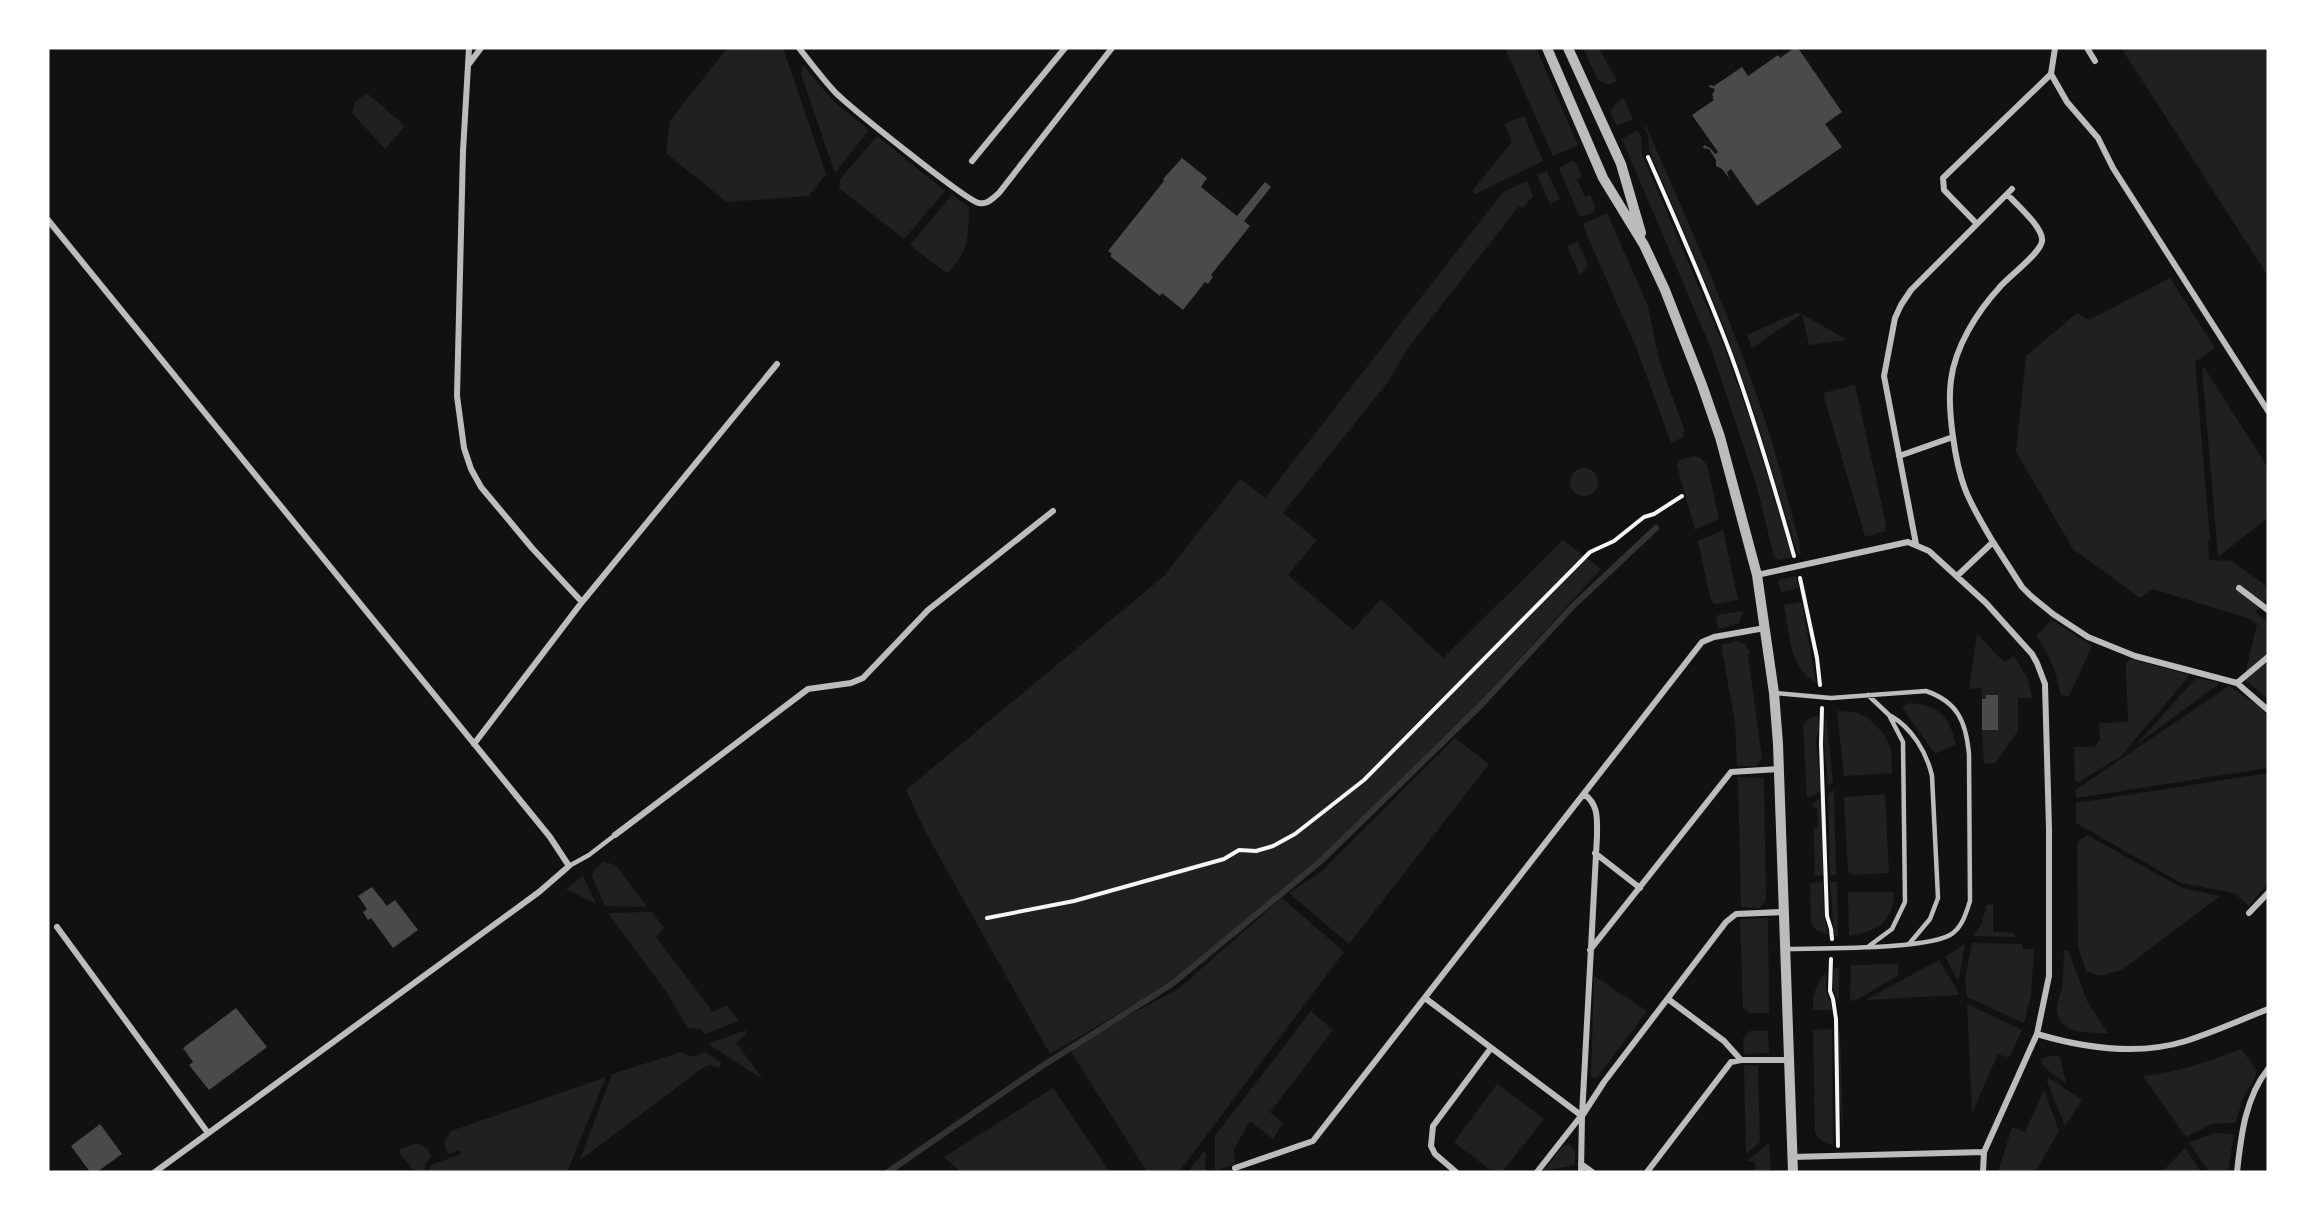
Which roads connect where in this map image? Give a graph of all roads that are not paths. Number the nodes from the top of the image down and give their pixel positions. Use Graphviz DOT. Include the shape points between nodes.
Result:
graph roads {
  1 [pos="469,48"];
  2 [pos="482,48"];
  3 [pos="799,48"];
  4 [pos="1065,48"];
  5 [pos="1113,48"];
  6 [pos="1547,48"];
  7 [pos="1569,48"];
  8 [pos="2055,48"];
  9 [pos="2087,48"];
  10 [pos="2095,61"];
  11 [pos="468,65"];
  12 [pos="2051,74"];
  13 [pos="972,161"];
  14 [pos="2013,189"];
  15 [pos="2007,195"];
  16 [pos="48,220"];
  17 [pos="1977,224"];
  18 [pos="1644,245"];
  19 [pos="777,364"];
  20 [pos="2268,411"];
  21 [pos="1953,437"];
  22 [pos="1899,456"];
  23 [pos="1053,511"];
  24 [pos="1993,542"];
  25 [pos="1916,544"];
  26 [pos="1757,574"];
  27 [pos="1957,576"];
  28 [pos="2239,588"];
  29 [pos="582,602"];
  30 [pos="2268,610"];
  31 [pos="1765,628"];
  32 [pos="2268,657"];
  33 [pos="2237,682"];
  34 [pos="1774,693"];
  35 [pos="1868,695"];
  36 [pos="2268,710"];
  37 [pos="1889,715"];
  38 [pos="474,744"];
  39 [pos="1779,768"];
  40 [pos="1584,794"];
  41 [pos="615,835"];
  42 [pos="1595,853"];
  43 [pos="568,866"];
  44 [pos="1640,888"];
  45 [pos="2268,892"];
  46 [pos="1783,912"];
  47 [pos="2249,913"];
  48 [pos="57,927"];
  49 [pos="1909,944"];
  50 [pos="1869,946"];
  51 [pos="1784,950"];
  52 [pos="1590,951"];
  53 [pos="1425,998"];
  54 [pos="1668,999"];
  55 [pos="2268,1009"];
  56 [pos="2037,1034"];
  57 [pos="1491,1048"];
  58 [pos="1741,1060"];
  59 [pos="1790,1060"];
  60 [pos="2268,1069"];
  61 [pos="1582,1116"];
  62 [pos="208,1133"];
  63 [pos="1984,1152"];
  64 [pos="1792,1157"];
  65 [pos="1581,1164"];
  66 [pos="1235,1168"];
  67 [pos="155,1172"];
  68 [pos="1456,1172"];
  69 [pos="1537,1172"];
  70 [pos="1581,1172"];
  71 [pos="1592,1172"];
  72 [pos="1647,1172"];
  73 [pos="1793,1172"];
  74 [pos="1983,1172"];
  75 [pos="2237,1172"];
  1 -- 11 [label="street"];
  2 -- 11 [label="street"];
  3 -- 5 [label="street" via="835,92 952,186 981,204 999,193"];
  4 -- 13 [label="street"];
  6 -- 18 [label="street" via="1603,178"];
  7 -- 18 [label="street" via="1622,168"];
  8 -- 12 [label="street"];
  9 -- 10 [label="street"];
  11 -- 29 [label="street" via="457,405 464,448 481,487"];
  12 -- 17 [label="street" via="1942,178 1944,190"];
  12 -- 20 [label="street" via="2067,102 2098,138 2113,168"];
  14 -- 15 [label="street"];
  15 -- 17 [label="street"];
  15 -- 21 [label="street" via="2036,225 2042,242 1984,305 1959,351 1951,380"];
  16 -- 38 [label="street"];
  17 -- 22 [label="street" via="1911,290 1895,318 1884,376"];
  18 -- 26 [label="street" via="1706,395"];
  19 -- 29 [label="street"];
  21 -- 22 [label="street"];
  21 -- 24 [label="street" via="1965,491"];
  22 -- 25 [label="street"];
  23 -- 41 [label="street" via="928,610 863,678 808,689"];
  24 -- 27 [label="street"];
  24 -- 33 [label="street" via="2022,587 2088,637 2135,656"];
  25 -- 26 [label="street" via="1908,542"];
  25 -- 27 [label="street" via="1929,550"];
  26 -- 31 [label="street"];
  27 -- 56 [label="street" via="2026,646 2045,684 2049,976"];
  28 -- 30 [label="street"];
  29 -- 38 [label="street"];
  31 -- 34 [label="street"];
  31 -- 40 [label="street" via="1702,642"];
  32 -- 33 [label="street"];
  33 -- 36 [label="street"];
  34 -- 35 [label="lane" via="1821,698"];
  34 -- 39 [label="street"];
  35 -- 37 [label="lane"];
  35 -- 49 [label="lane" via="1926,691 1937,695 1960,716 1967,733 1970,901 1953,933 1942,940"];
  37 -- 49 [label="lane" via="1903,723 1922,749 1932,776 1938,898 1930,919"];
  37 -- 50 [label="lane" via="1903,742 1905,902 1892,929"];
  38 -- 43 [label="street" via="550,837"];
  39 -- 44 [label="street" via="1731,772"];
  39 -- 46 [label="street"];
  40 -- 42 [label="street" via="1596,810"];
  40 -- 53 [label="street"];
  41 -- 43 [label="lane"];
  42 -- 44 [label="street"];
  42 -- 52 [label="street"];
  43 -- 62 [label="street" via="529,899"];
  44 -- 52 [label="street"];
  45 -- 47 [label="street"];
  46 -- 51 [label="street"];
  46 -- 54 [label="street" via="1736,914 1725,922"];
  48 -- 62 [label="street"];
  49 -- 50 [label="lane"];
  50 -- 51 [label="lane"];
  51 -- 59 [label="street"];
  52 -- 61 [label="street"];
  53 -- 57 [label="street"];
  53 -- 66 [label="street" via="1313,1141"];
  54 -- 58 [label="street" via="1724,1041"];
  54 -- 61 [label="street"];
  55 -- 56 [label="street" via="2185,1041 2157,1046 2088,1047"];
  56 -- 63 [label="street"];
  57 -- 61 [label="street"];
  57 -- 68 [label="street" via="1433,1126 1430,1136 1435,1154"];
  58 -- 59 [label="street"];
  58 -- 72 [label="street" via="1731,1062"];
  59 -- 64 [label="street"];
  60 -- 75 [label="street" via="2248,1107"];
  61 -- 65 [label="street"];
  61 -- 69 [label="street"];
  62 -- 67 [label="street"];
  63 -- 64 [label="street"];
  63 -- 74 [label="street"];
  64 -- 73 [label="street"];
  65 -- 70 [label="street"];
  65 -- 71 [label="street"];
}
